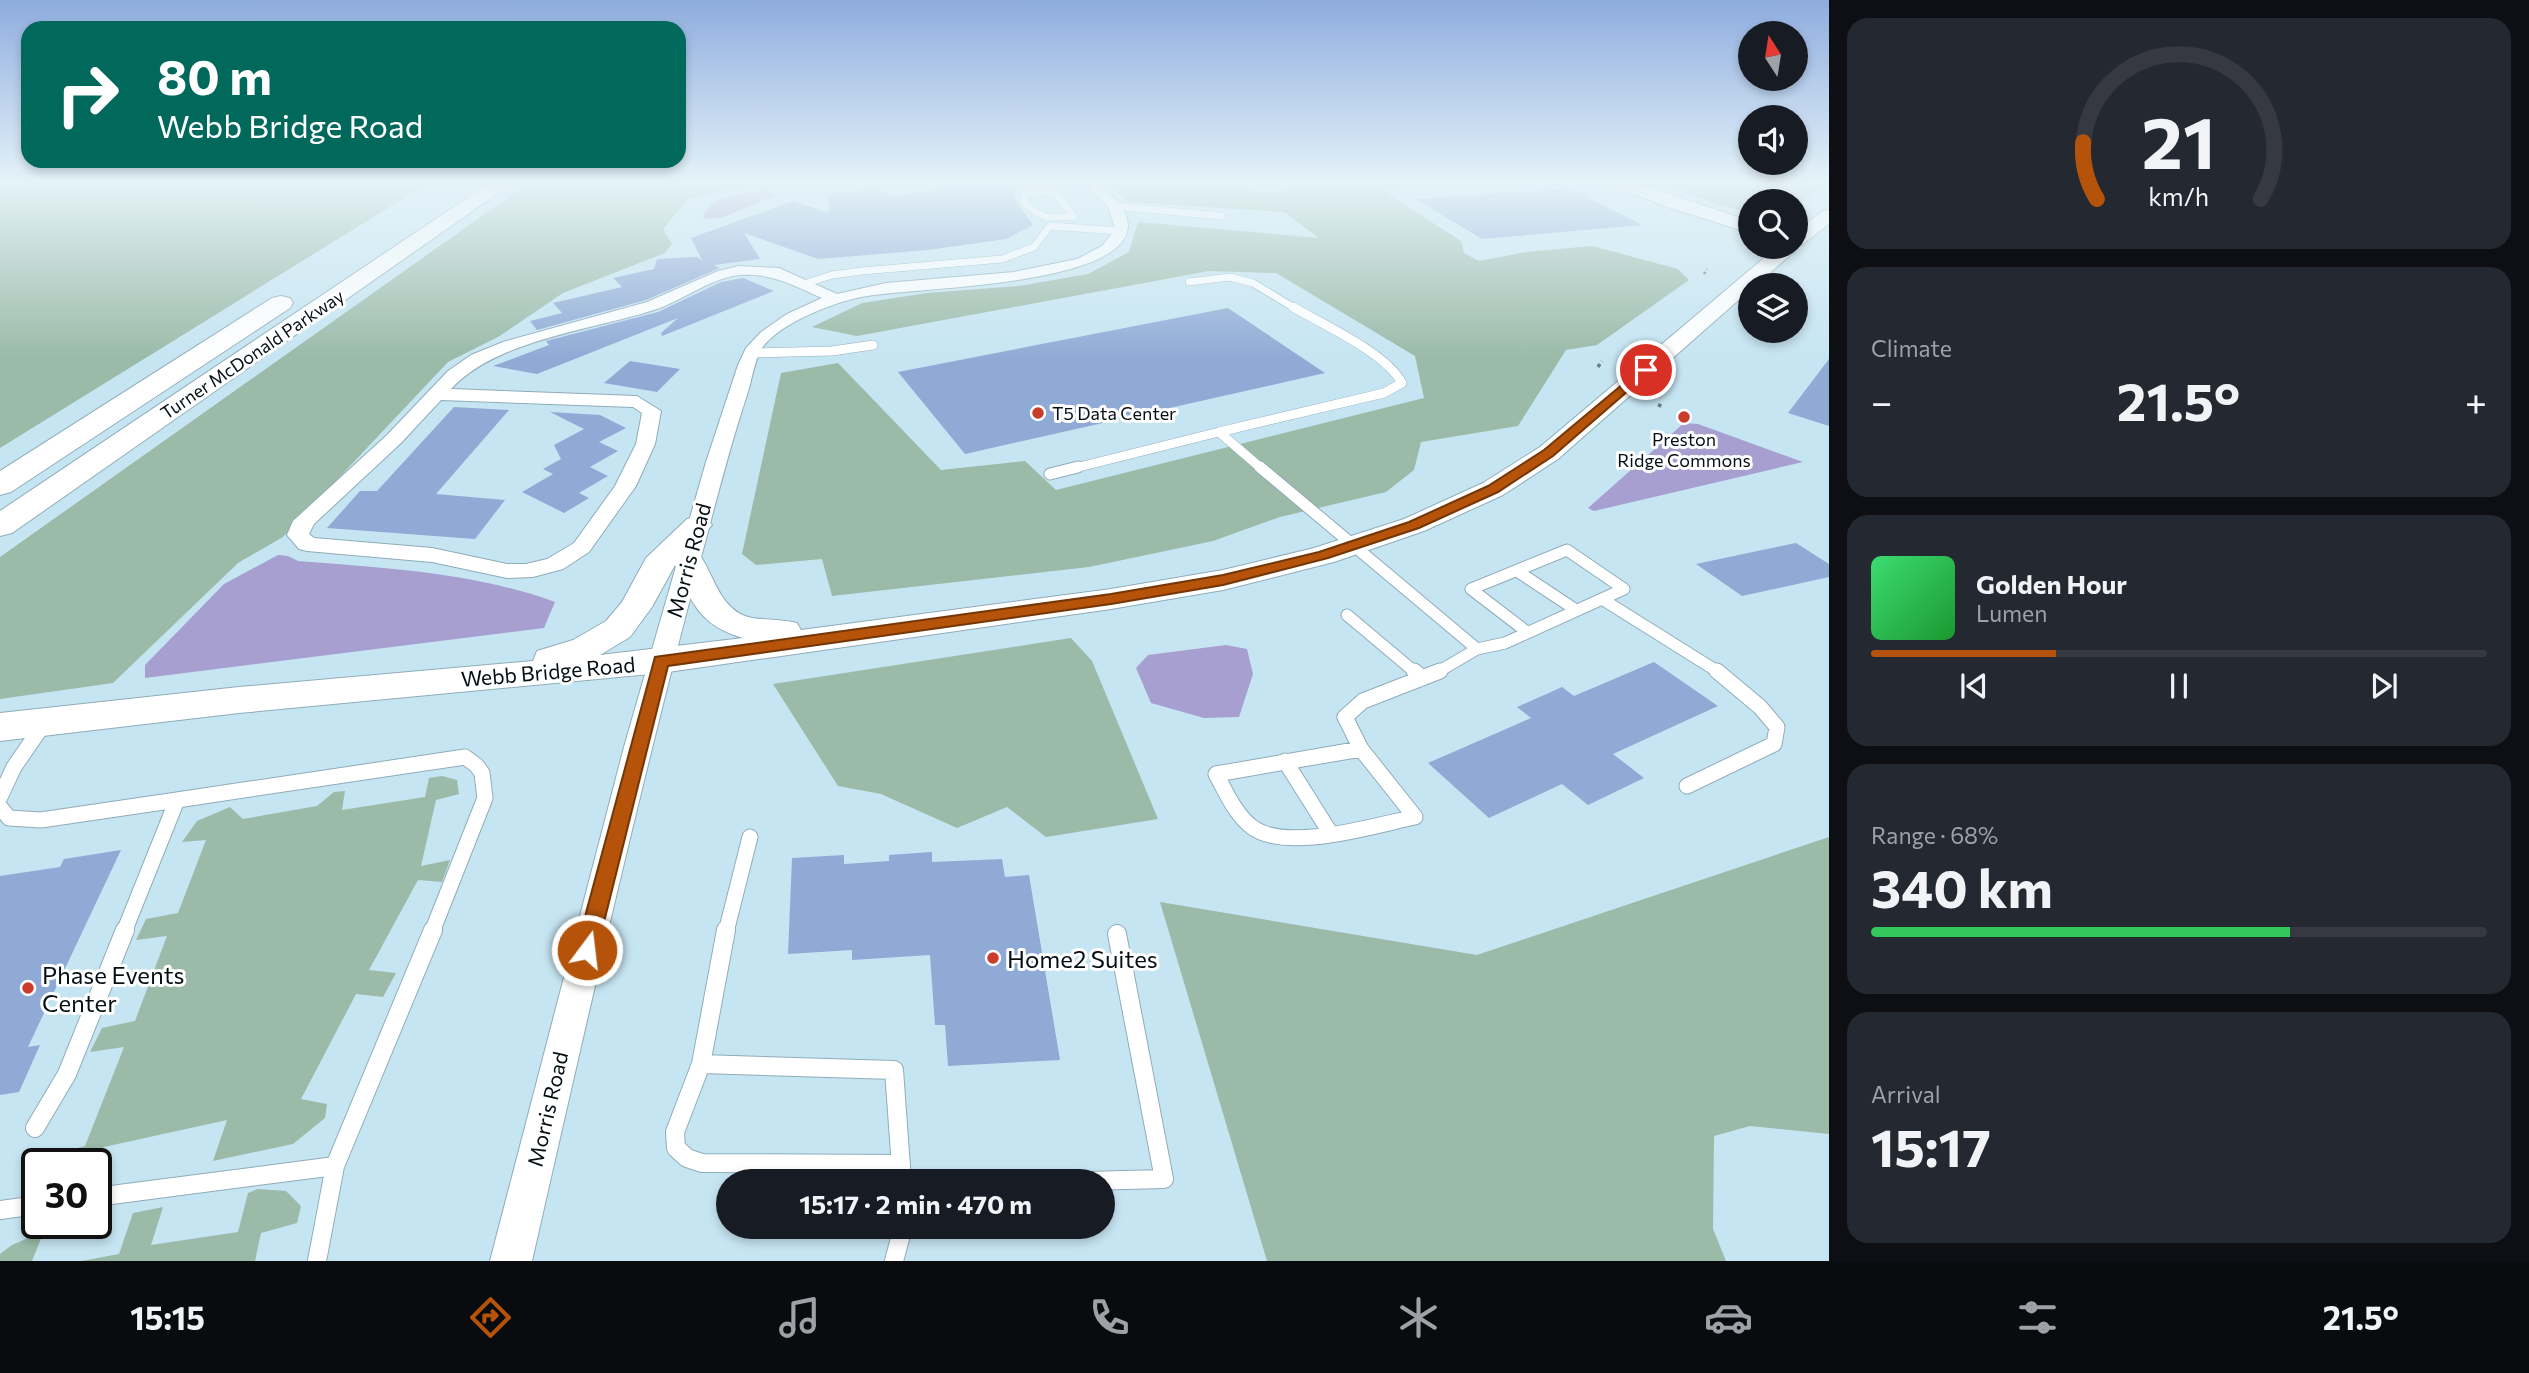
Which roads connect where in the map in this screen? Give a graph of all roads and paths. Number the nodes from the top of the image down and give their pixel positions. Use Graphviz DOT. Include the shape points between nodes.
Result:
graph roads {
  1 [pos="377,241"];
  2 [pos="418,241"];
  3 [pos="1038,241"];
  4 [pos="1115,241"];
  5 [pos="1750,259"];
  6 [pos="1707,269"];
  7 [pos="328,273"];
  8 [pos="1704,274"];
  9 [pos="1189,282"];
  10 [pos="804,284"];
  11 [pos="304,288"];
  12 [pos="836,299"];
  13 [pos="873,345"];
  14 [pos="753,353"];
  15 [pos="1602,361"];
  16 [pos="1598,367"];
  17 [pos="439,394"];
  18 [pos="1219,432"];
  19 [pos="1050,474"];
  20 [pos="0,485"];
  21 [pos="696,525"];
  22 [pos="0,526"];
  23 [pos="1351,546"];
  24 [pos="689,562"];
  25 [pos="1517,571"];
  26 [pos="1602,599"];
  27 [pos="1576,610"];
  28 [pos="1347,615"];
  29 [pos="893,629"];
  30 [pos="1527,632"];
  31 [pos="1477,649"];
  32 [pos="661,661"];
  33 [pos="499,676"];
  34 [pos="1422,677"];
  35 [pos="46,722"];
  36 [pos="0,727"];
  37 [pos="1361,749"];
  38 [pos="1285,761"];
  39 [pos="1688,786"];
  40 [pos="0,797"];
  41 [pos="177,800"];
  42 [pos="0,807"];
  43 [pos="1331,834"];
  44 [pos="750,837"];
  45 [pos="1117,934"];
  46 [pos="701,1064"];
  47 [pos="35,1128"];
  48 [pos="335,1166"];
  49 [pos="822,1169"];
  50 [pos="902,1169"];
  51 [pos="1115,1180"];
  52 [pos="112,1195"];
  53 [pos="21,1207"];
  54 [pos="0,1210"];
  55 [pos="900,1239"];
  56 [pos="317,1261"];
  57 [pos="511,1261"];
  58 [pos="894,1261"];
  1 -- 7 [label="highway, Turner McDonald Parkway"];
  2 -- 22 [label="highway, Turner McDonald Parkway"];
  3 -- 10 [label="lane" via="1034,247 1002,259 862,271"];
  4 -- 12 [label="street, Morris Road" via="1098,255 1042,273 887,288"];
  5 -- 23 [label="street, Webb Bridge Road" via="1549,453 1493,489 1414,525"];
  6 -- 8 [label="path"];
  9 -- 18 [label="lane" via="1230,277 1253,282 1381,359 1402,383 1384,393"];
  10 -- 12 [label="street"];
  10 -- 17 [label="street" via="774,271 723,274 653,305 477,359 454,375"];
  11 -- 20 [label="highway, Turner McDonald Parkway"];
  12 -- 14 [label="street, Morris Road" via="794,316 764,338"];
  13 -- 14 [label="lane"];
  14 -- 21 [label="street, Morris Road"];
  15 -- 16 [label="path"];
  17 -- 17 [label="street" via="304,521 298,536 307,544 324,547 421,553 516,572 556,564 586,543 619,497 636,471 651,425 652,411 637,402"];
  18 -- 19 [label="lane"];
  18 -- 23 [label="lane"];
  21 -- 24 [label="street, Morris Road"];
  21 -- 33 [label="street" via="657,565 636,607 615,631 585,648"];
  23 -- 29 [label="street, Webb Bridge Road" via="1223,580"];
  23 -- 31 [label="lane"];
  24 -- 29 [label="street" via="710,607 743,628 782,632"];
  24 -- 32 [label="street, Morris Road"];
  25 -- 26 [label="lane" via="1567,550 1623,589"];
  25 -- 27 [label="lane"];
  25 -- 30 [label="lane" via="1471,589"];
  26 -- 27 [label="lane"];
  26 -- 39 [label="lane" via="1687,651 1758,703 1777,727 1774,744"];
  27 -- 30 [label="lane"];
  28 -- 34 [label="lane"];
  29 -- 32 [label="street, Webb Bridge Road"];
  30 -- 31 [label="lane"];
  31 -- 34 [label="lane"];
  32 -- 33 [label="street, Webb Bridge Road"];
  32 -- 57 [label="street, Morris Road"];
  33 -- 35 [label="street, Webb Bridge Road"];
  34 -- 37 [label="lane" via="1363,701 1345,717"];
  35 -- 36 [label="street, Webb Bridge Road"];
  35 -- 40 [label="lane" via="14,767"];
  37 -- 38 [label="lane"];
  37 -- 43 [label="lane" via="1415,817"];
  38 -- 43 [label="lane"];
  38 -- 43 [label="lane" via="1216,774 1255,830 1278,837"];
  41 -- 42 [label="lane" via="41,820 9,818"];
  41 -- 47 [label="lane" via="67,1074"];
  41 -- 48 [label="lane" via="465,757 484,772 485,798"];
  44 -- 46 [label="lane" via="724,939"];
  45 -- 51 [label="lane" via="1164,1179"];
  46 -- 49 [label="lane" via="675,1132 676,1148 687,1158 702,1163"];
  46 -- 50 [label="lane" via="894,1070"];
  48 -- 52 [label="lane"];
  48 -- 56 [label="lane"];
  53 -- 54 [label="lane"];
  55 -- 58 [label="lane"];
}
